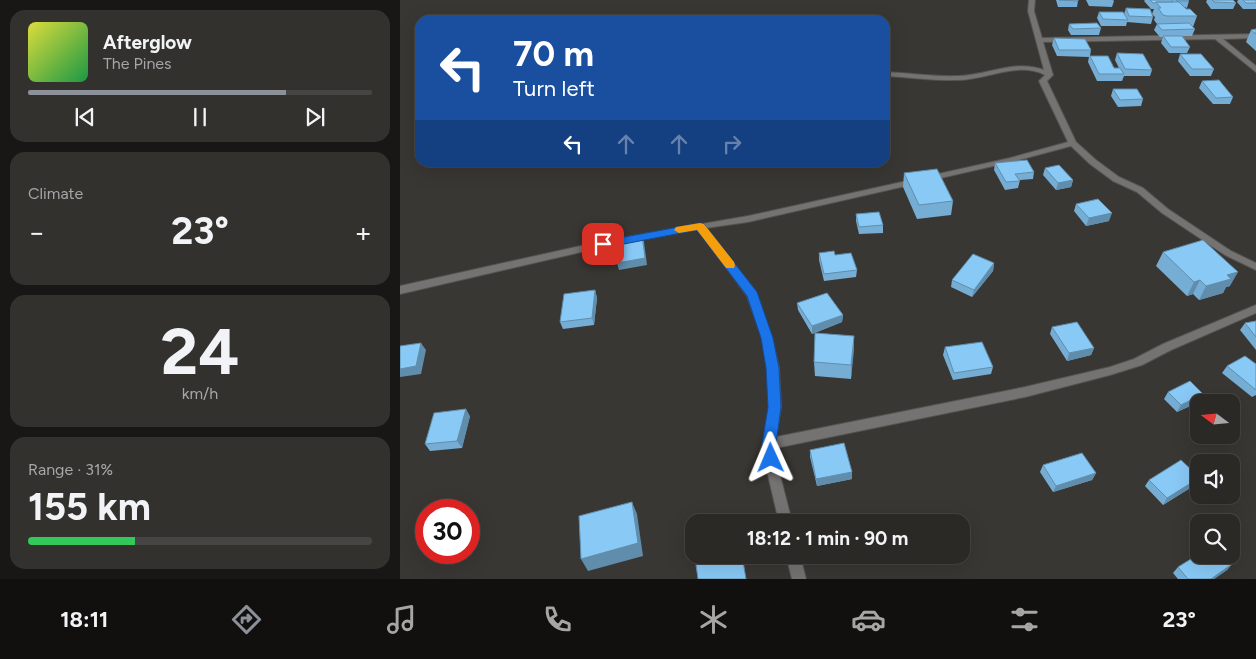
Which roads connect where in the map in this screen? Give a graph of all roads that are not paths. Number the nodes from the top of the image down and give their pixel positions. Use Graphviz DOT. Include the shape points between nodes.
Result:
graph roads {
  1 [pos="1032,0"];
  2 [pos="1256,36"];
  3 [pos="1217,37"];
  4 [pos="1040,40"];
  5 [pos="1256,70"];
  6 [pos="890,74"];
  7 [pos="1049,75"];
  8 [pos="1074,143"];
  9 [pos="700,226"];
  10 [pos="1256,267"];
  11 [pos="400,290"];
  12 [pos="1256,309"];
  13 [pos="769,444"];
  14 [pos="783,514"];
  15 [pos="795,564"];
  16 [pos="799,579"];
  1 -- 4 [label="street"];
  2 -- 3 [label="street"];
  3 -- 4 [label="street"];
  3 -- 5 [label="street"];
  4 -- 7 [label="street"];
  6 -- 7 [label="street" via="965,78 1022,68"];
  7 -- 8 [label="street" via="1043,81"];
  8 -- 9 [label="street" via="748,219"];
  8 -- 10 [label="street" via="1116,179 1140,190 1228,253"];
  9 -- 11 [label="street" via="603,244"];
  9 -- 13 [label="street" via="752,295 767,338 773,368 775,407"];
  12 -- 13 [label="street" via="1138,362 1110,371 1025,392"];
  13 -- 14 [label="street"];
  15 -- 16 [label="street"];
}
